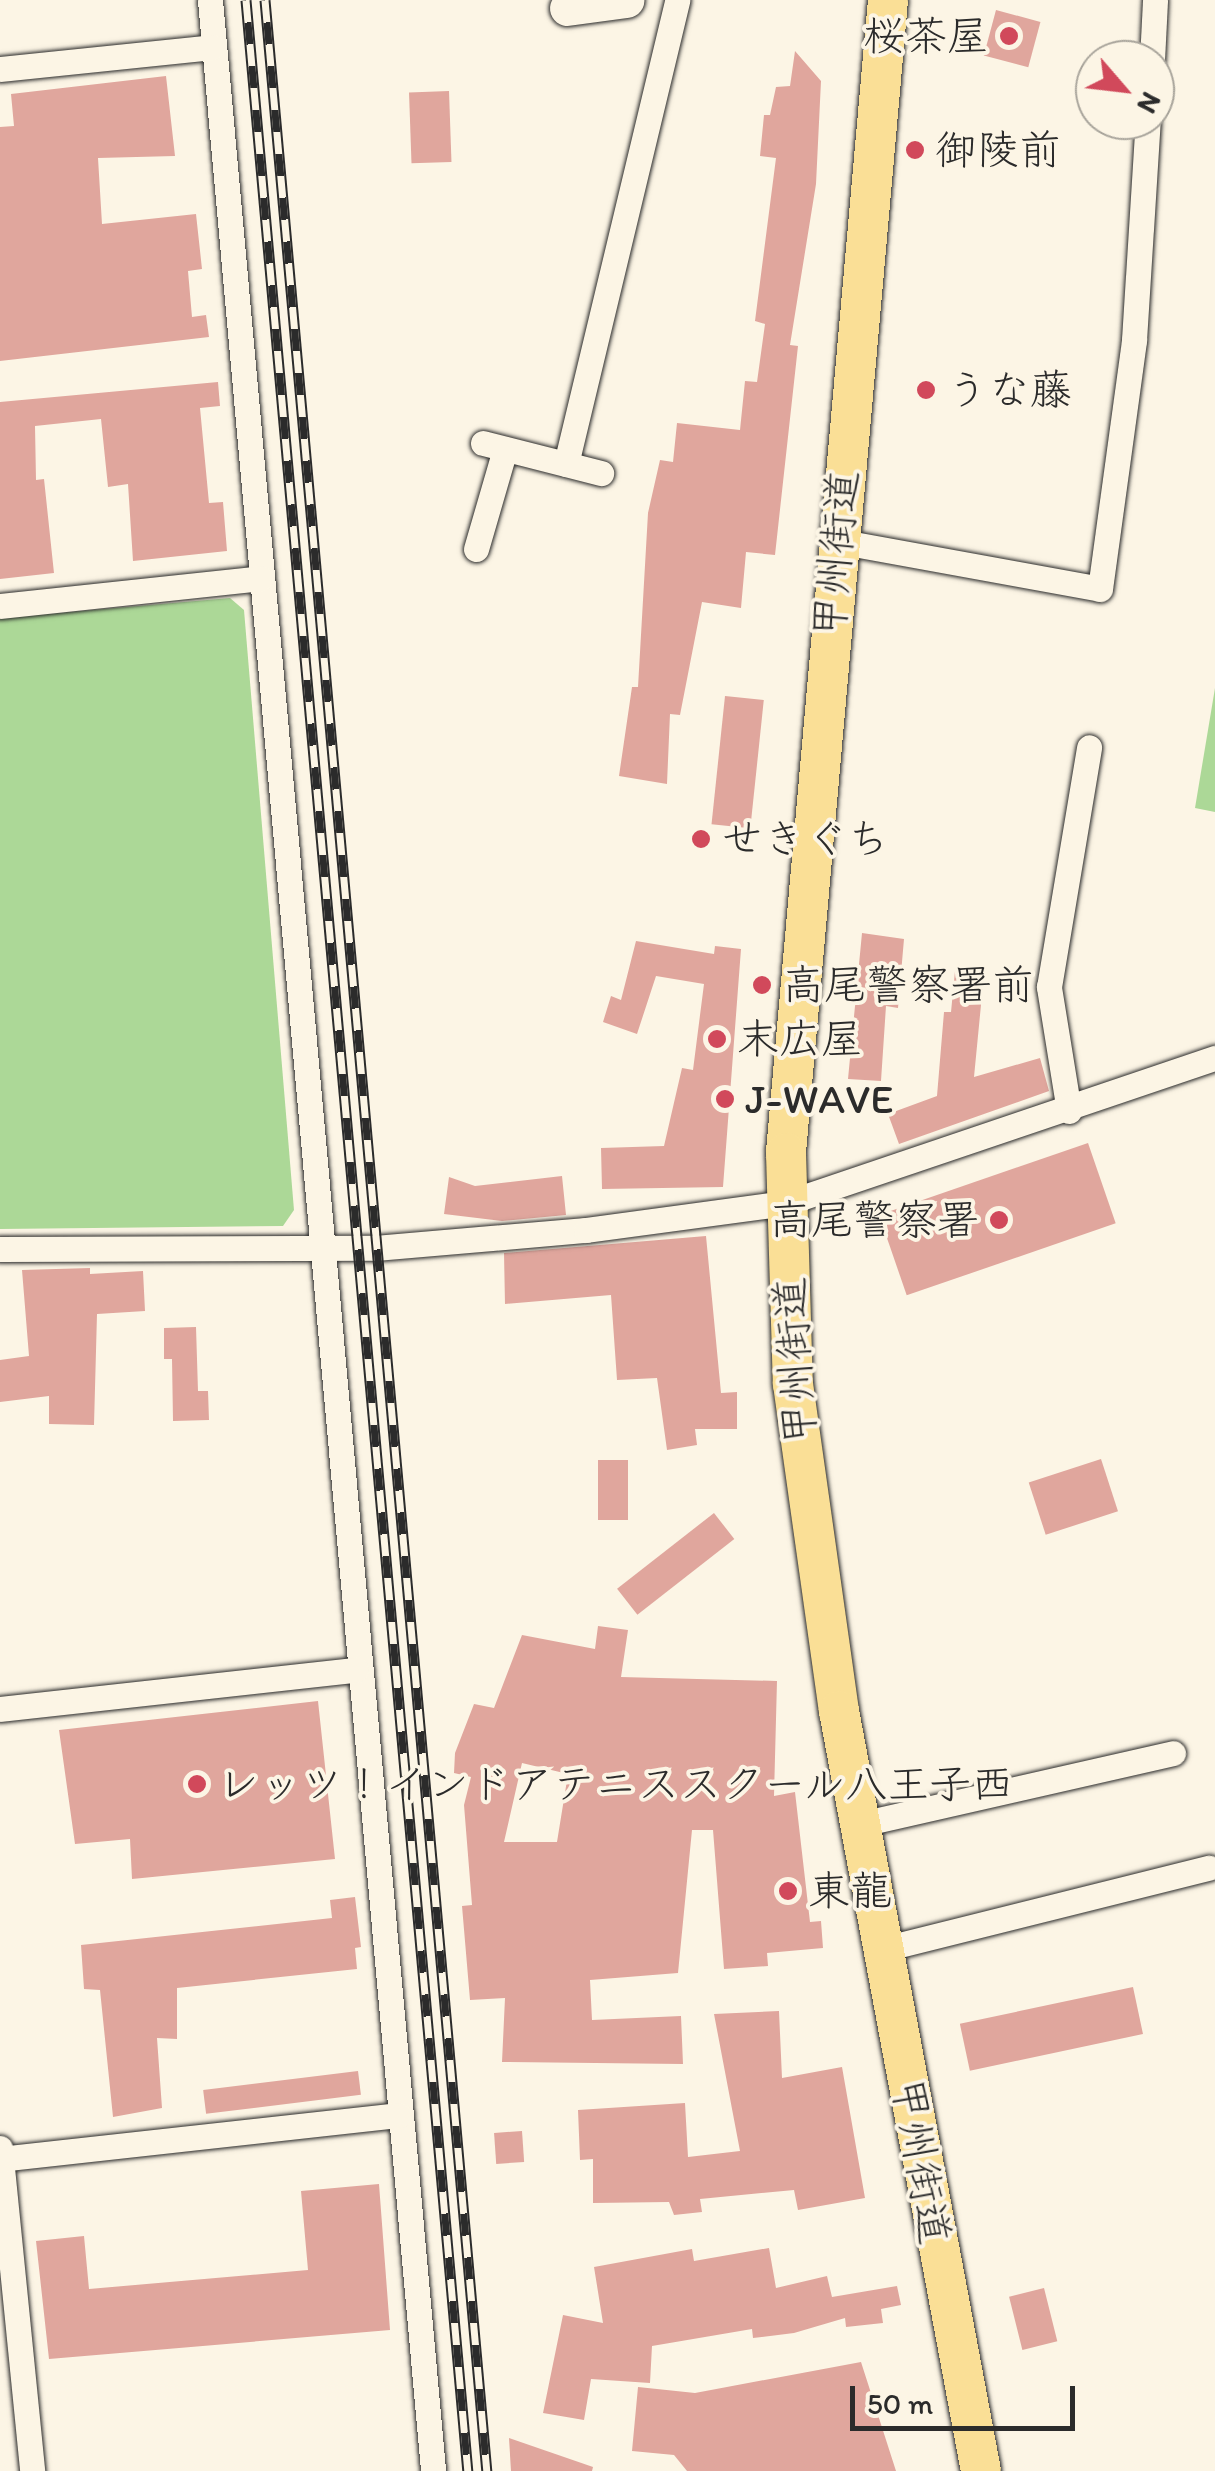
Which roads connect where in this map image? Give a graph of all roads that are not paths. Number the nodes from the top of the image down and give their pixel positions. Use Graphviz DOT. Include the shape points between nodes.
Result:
graph roads {
  1 [pos="210,0"];
  2 [pos="626,0"];
  3 [pos="677,0"];
  4 [pos="888,0"];
  5 [pos="1155,0"];
  6 [pos="567,8"];
  7 [pos="1153,40"];
  8 [pos="212,47"];
  9 [pos="0,68"];
  10 [pos="1147,140"];
  11 [pos="566,464"];
  12 [pos="601,473"];
  13 [pos="837,541"];
  14 [pos="476,549"];
  15 [pos="261,578"];
  16 [pos="0,606"];
  17 [pos="1090,747"];
  18 [pos="1215,1058"];
  19 [pos="1068,1110"];
  20 [pos="786,1204"];
  21 [pos="0,1248"];
  22 [pos="322,1248"];
  23 [pos="356,1670"];
  24 [pos="0,1709"];
  25 [pos="1173,1753"];
  26 [pos="861,1824"];
  27 [pos="1209,1868"];
  28 [pos="883,1949"];
  29 [pos="399,2115"];
  30 [pos="0,2148"];
  31 [pos="0,2159"];
  32 [pos="32,2471"];
  33 [pos="433,2471"];
  34 [pos="981,2471"];
  1 -- 8 [label="street"];
  2 -- 6 [label="main road"];
  3 -- 11 [label="street"];
  4 -- 13 [label="highway, 甲州街道"];
  5 -- 7 [label="street"];
  8 -- 9 [label="street"];
  8 -- 15 [label="street"];
  10 -- 13 [label="street" via="1134,340 1100,589"];
  11 -- 12 [label="street"];
  11 -- 14 [label="street" via="494,446"];
  13 -- 20 [label="highway, 甲州街道"];
  15 -- 16 [label="street"];
  15 -- 22 [label="street"];
  17 -- 19 [label="street" via="1049,987"];
  18 -- 19 [label="street"];
  19 -- 20 [label="street"];
  20 -- 22 [label="street" via="586,1230"];
  20 -- 26 [label="highway, 甲州街道" via="798,1441"];
  21 -- 22 [label="street"];
  22 -- 23 [label="street"];
  23 -- 24 [label="street"];
  23 -- 29 [label="street"];
  25 -- 26 [label="street"];
  26 -- 28 [label="highway, 甲州街道"];
  27 -- 28 [label="street"];
  28 -- 34 [label="highway, 甲州街道"];
  29 -- 31 [label="street"];
  29 -- 33 [label="street"];
  30 -- 31 [label="street"];
  31 -- 32 [label="street"];
}
